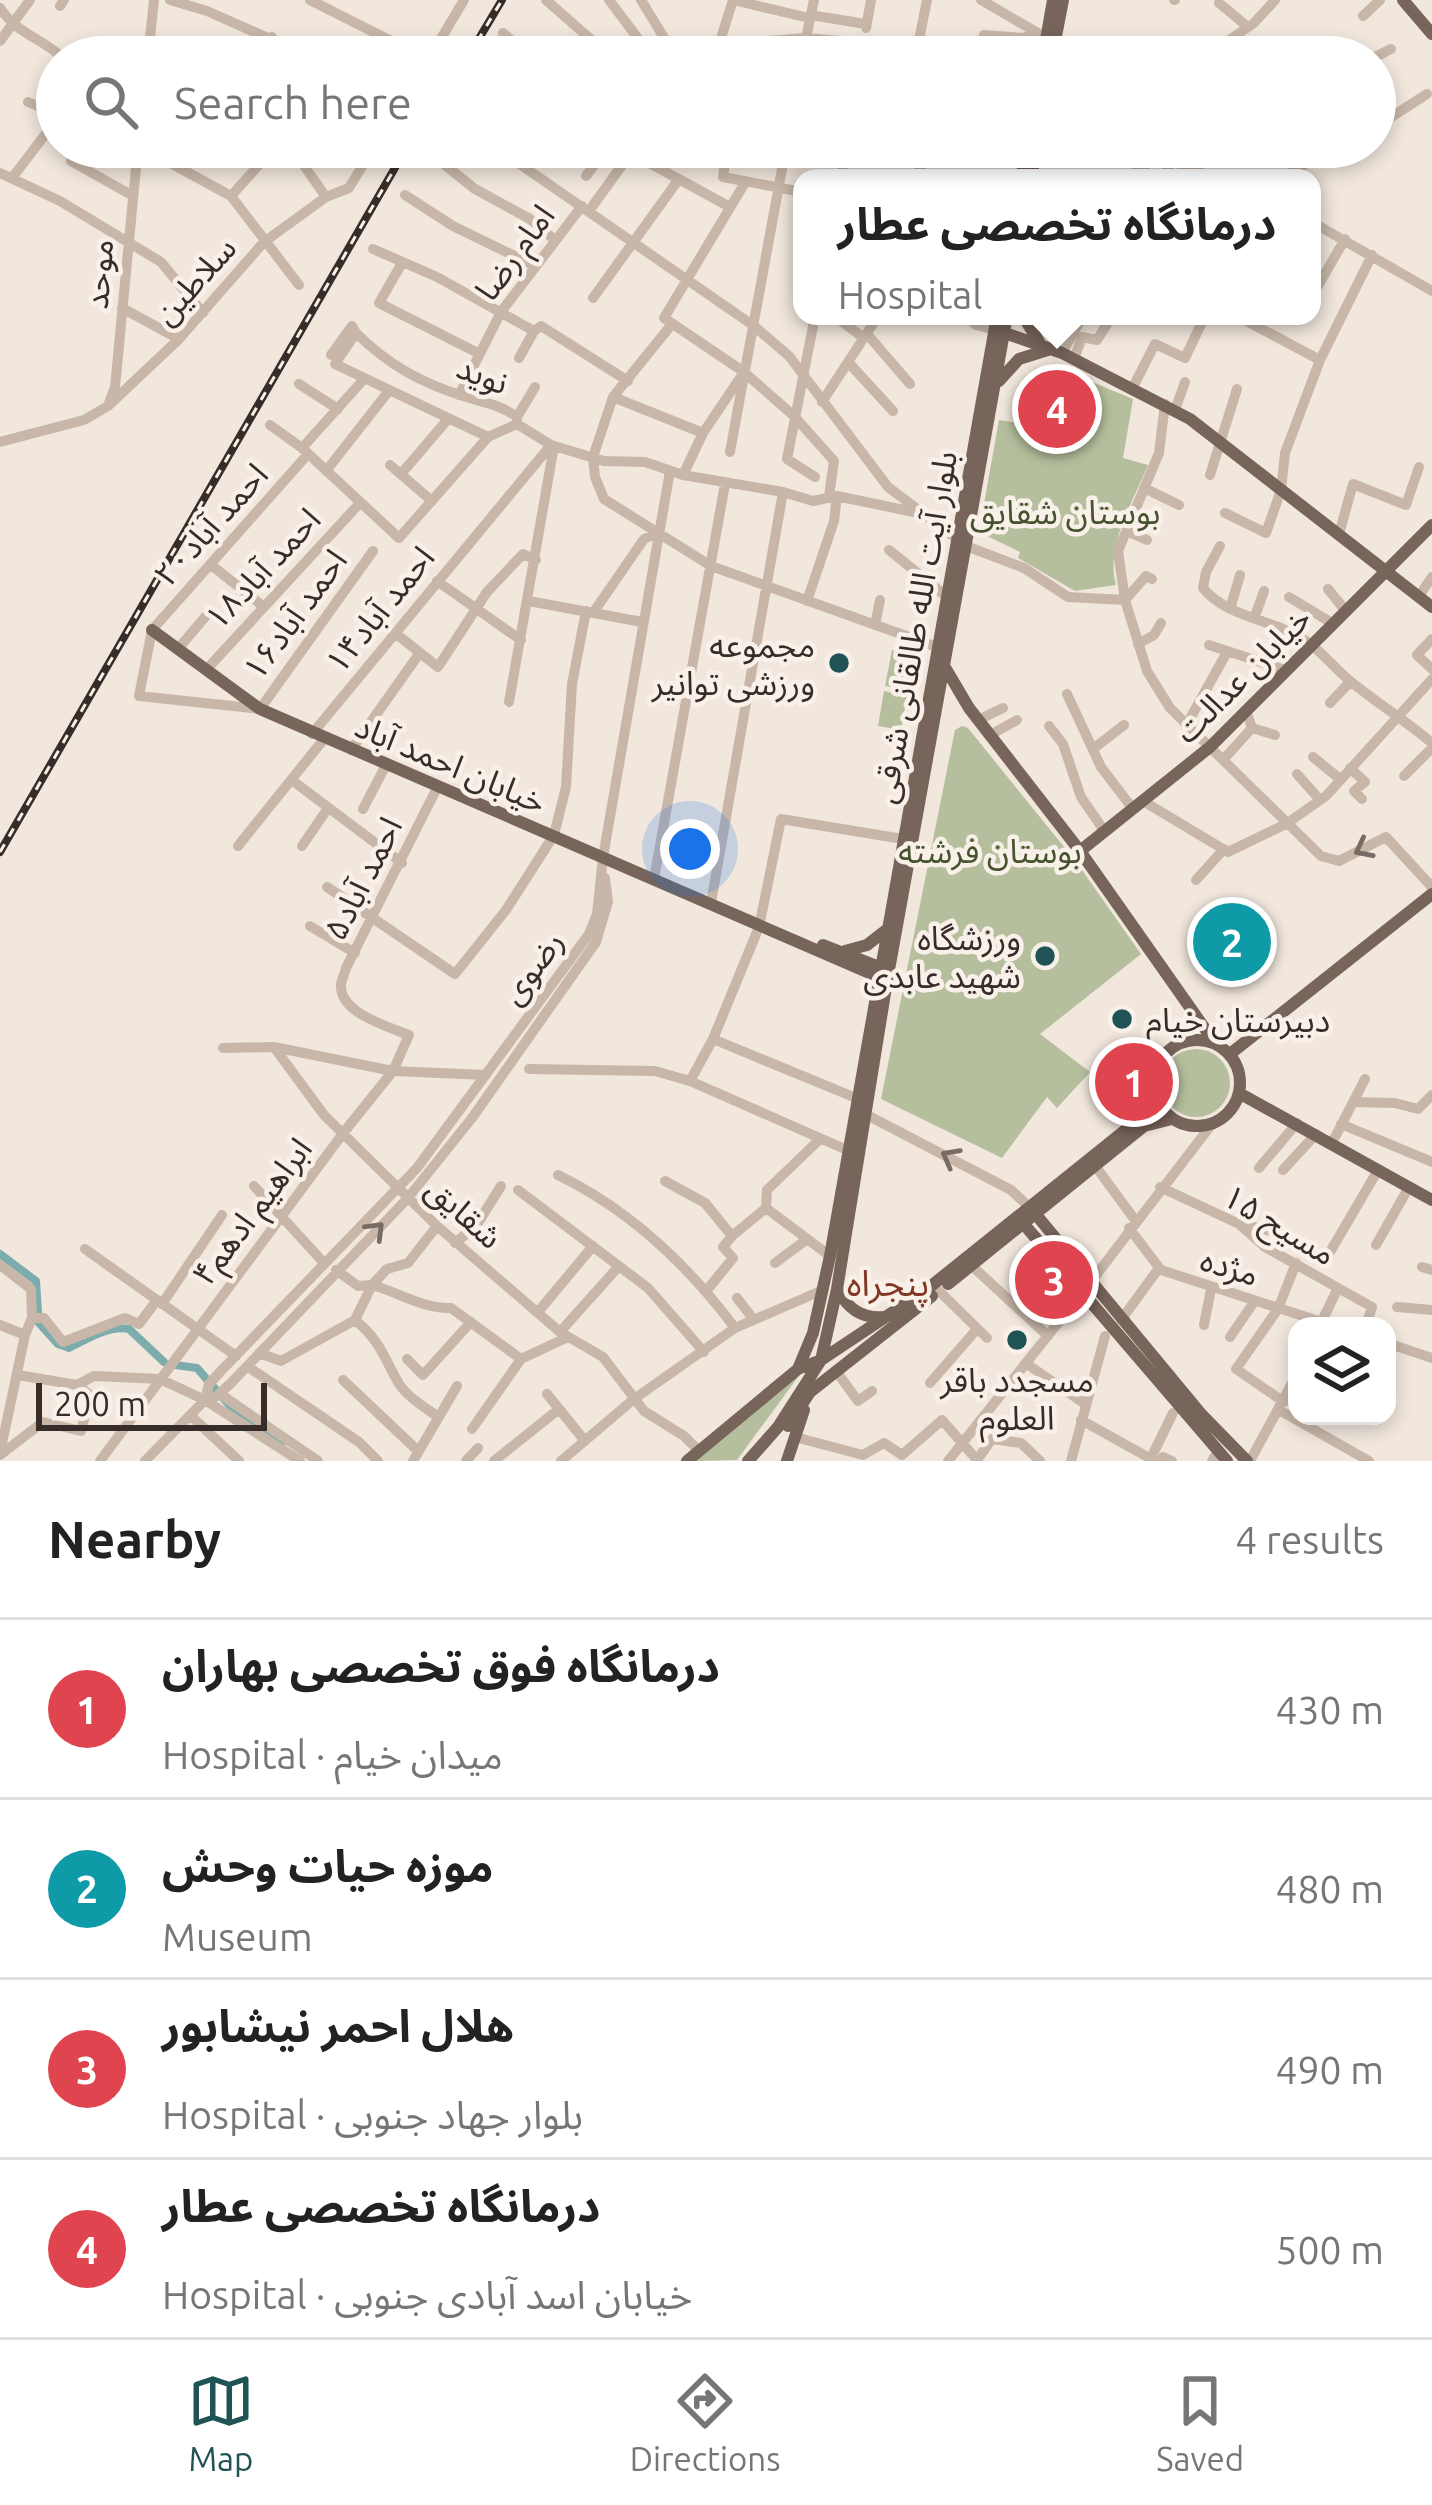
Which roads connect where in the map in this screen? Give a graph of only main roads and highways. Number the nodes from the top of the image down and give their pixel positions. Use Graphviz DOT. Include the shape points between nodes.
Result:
graph roads {
  1 [pos="1053,0"];
  2 [pos="1063,0"];
  3 [pos="1410,3"];
  4 [pos="1432,34"];
  5 [pos="1048,36"];
  6 [pos="1050,36"];
  7 [pos="1032,325"];
  8 [pos="999,326"];
  9 [pos="1057,351"];
  10 [pos="995,388"];
  11 [pos="1432,525"];
  12 [pos="962,543"];
  13 [pos="1386,570"];
  14 [pos="1432,607"];
  15 [pos="152,630"];
  16 [pos="946,668"];
  17 [pos="934,700"];
  18 [pos="974,714"];
  19 [pos="1080,851"];
  20 [pos="1432,890"];
  21 [pos="760,924"];
  22 [pos="886,931"];
  23 [pos="840,952"];
  24 [pos="883,974"];
  25 [pos="1215,1043"];
  26 [pos="1230,1054"];
  27 [pos="1239,1093"];
  28 [pos="1155,1097"];
  29 [pos="1172,1119"];
  30 [pos="1432,1200"];
  31 [pos="1033,1210"];
  32 [pos="1021,1221"];
  33 [pos="1048,1228"];
  34 [pos="1035,1237"];
  35 [pos="1085,1288"];
  36 [pos="830,1289"];
  37 [pos="891,1316"];
  38 [pos="821,1360"];
  39 [pos="798,1370"];
  40 [pos="810,1392"];
  41 [pos="757,1402"];
  42 [pos="1197,1420"];
  43 [pos="778,1427"];
  44 [pos="1218,1460"];
  45 [pos="687,1461"];
  46 [pos="749,1461"];
  47 [pos="787,1461"];
  48 [pos="1248,1461"];
  1 -- 5 [label="main road"];
  2 -- 6 [label="main road"];
  3 -- 4 [label="main road"];
  7 -- 9 [label="main road"];
  8 -- 9 [label="main road"];
  8 -- 10 [label="main road, بلوار آیت الله طالقانی شرقی"];
  8 -- 12 [label="main road, بلوار آیت الله طالقانی شرقی"];
  9 -- 10 [label="main road" via="1019,359"];
  9 -- 13 [label="main road" via="1170,406"];
  10 -- 12 [label="main road, بلوار آیت الله طالقانی شرقی"];
  11 -- 13 [label="main road, خیابان عدالت"];
  12 -- 16 [label="main road, بلوار آیت الله طالقانی شرقی"];
  12 -- 17 [label="main road, بلوار آیت الله طالقانی شرقی" via="946,596"];
  13 -- 14 [label="main road"];
  13 -- 19 [label="main road, خیابان عدالت" via="1210,747"];
  15 -- 21 [label="main road, خیابان احمد آباد" via="260,709"];
  16 -- 17 [label="main road, بلوار آیت الله طالقانی شرقی"];
  16 -- 18 [label="main road"];
  17 -- 18 [label="main road"];
  17 -- 22 [label="main road, بلوار آیت الله طالقانی شرقی"];
  17 -- 24 [label="main road, بلوار آیت الله طالقانی شرقی"];
  18 -- 19 [label="main road"];
  19 -- 25 [label="main road"];
  20 -- 26 [label="main road"];
  21 -- 23 [label="main road, خیابان احمد آباد"];
  21 -- 24 [label="main road, خیابان احمد آباد"];
  22 -- 23 [label="main road"];
  22 -- 24 [label="main road, بلوار آیت الله طالقانی شرقی"];
  23 -- 24 [label="main road, خیابان احمد آباد"];
  24 -- 36 [label="main road, بلوار آیت الله طالقانی شرقی"];
  24 -- 36 [label="main road, بلوار آیت الله طالقانی شرقی" via="847,1150"];
  25 -- 26 [label="main road"];
  25 -- 28 [label="main road" via="1173,1046 1155,1068"];
  26 -- 27 [label="main road"];
  27 -- 29 [label="main road" via="1212,1124"];
  27 -- 30 [label="main road"];
  28 -- 29 [label="main road"];
  28 -- 31 [label="main road"];
  29 -- 31 [label="main road" via="1144,1126"];
  31 -- 32 [label="main road"];
  31 -- 33 [label="main road"];
  32 -- 34 [label="main road"];
  32 -- 37 [label="main road"];
  32 -- 40 [label="main road"];
  33 -- 34 [label="main road"];
  33 -- 35 [label="main road"];
  34 -- 35 [label="main road"];
  35 -- 42 [label="main road"];
  35 -- 42 [label="main road" via="1121,1320"];
  36 -- 37 [label="main road" via="858,1313"];
  36 -- 38 [label="main road, بلوار آیت الله طالقانی شرقی"];
  36 -- 39 [label="main road, بلوار آیت الله طالقانی شرقی"];
  37 -- 38 [label="main road"];
  38 -- 39 [label="main road"];
  38 -- 43 [label="main road"];
  39 -- 41 [label="main road"];
  40 -- 46 [label="main road" via="785,1431"];
  40 -- 47 [label="main road"];
  41 -- 43 [label="main road"];
  41 -- 45 [label="main road"];
  42 -- 44 [label="main road"];
  42 -- 48 [label="main road"];
  43 -- 46 [label="main road"];
}
